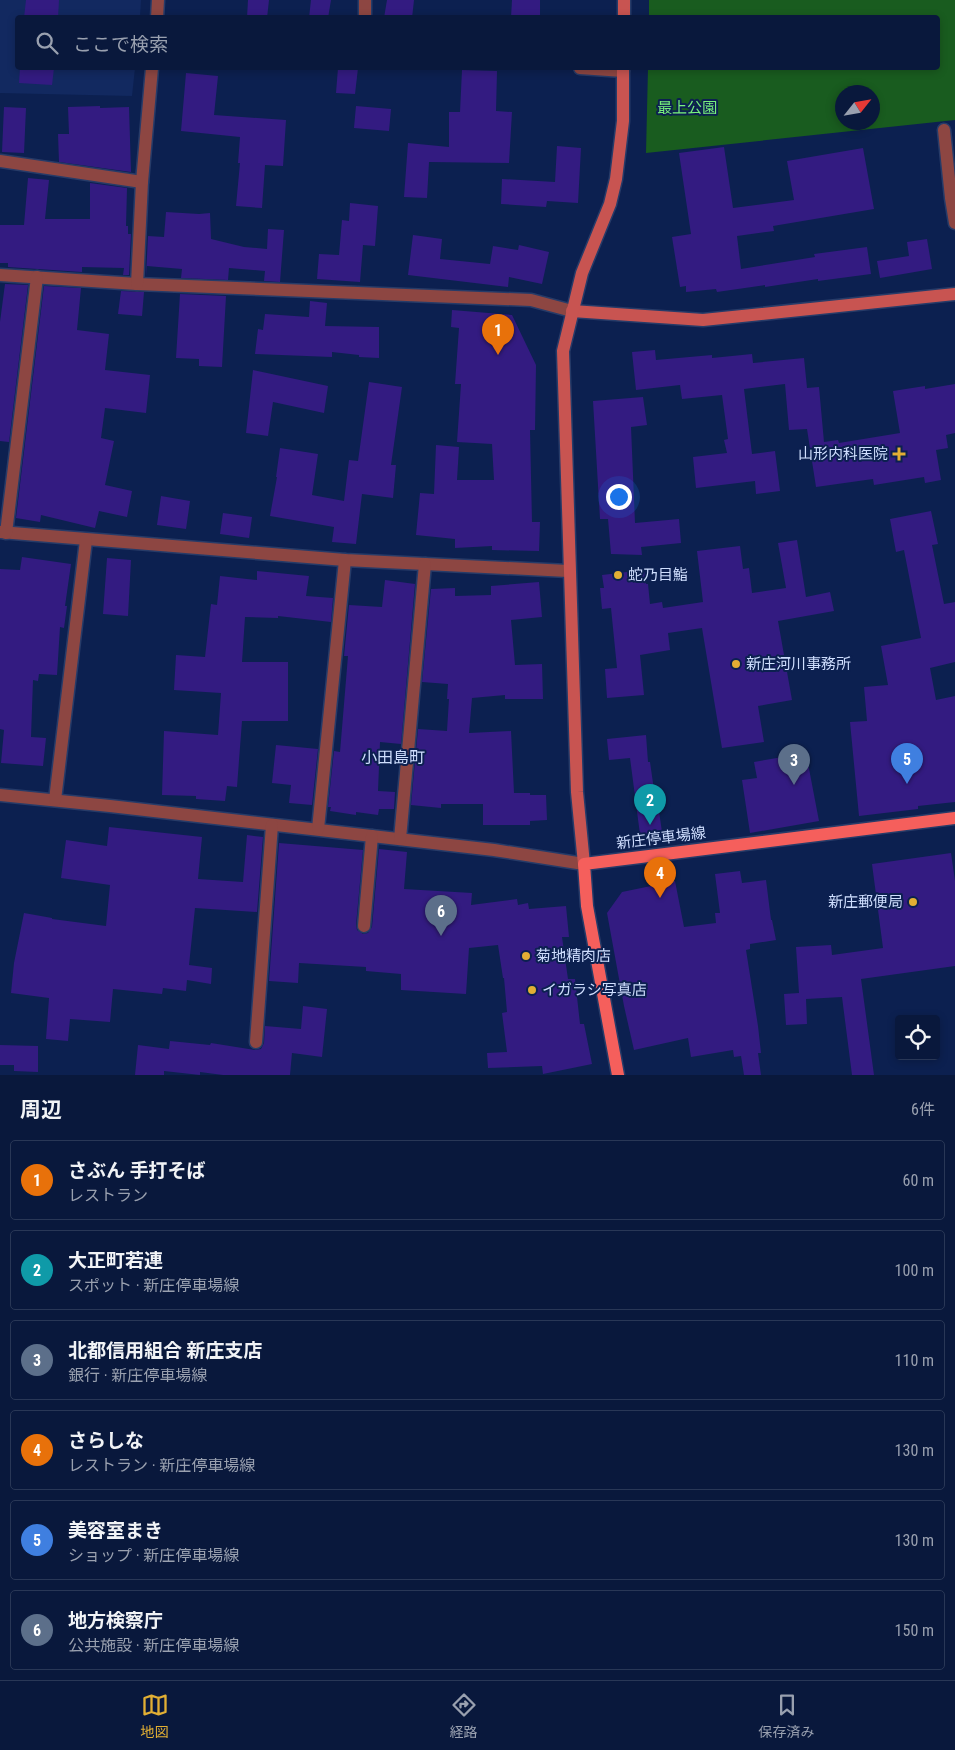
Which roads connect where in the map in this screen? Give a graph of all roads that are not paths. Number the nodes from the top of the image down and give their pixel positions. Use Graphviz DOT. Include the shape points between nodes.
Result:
graph roads {
  1 [pos="158,0"];
  2 [pos="365,0"];
  3 [pos="624,0"];
  4 [pos="157,15"];
  5 [pos="365,15"];
  6 [pos="624,15"];
  7 [pos="152,70"];
  8 [pos="623,70"];
  9 [pos="944,130"];
  10 [pos="0,160"];
  11 [pos="142,182"];
  12 [pos="955,223"];
  13 [pos="0,275"];
  14 [pos="37,277"];
  15 [pos="137,284"];
  16 [pos="955,294"];
  17 [pos="572,310"];
  18 [pos="3,533"];
  19 [pos="86,540"];
  20 [pos="345,560"];
  21 [pos="425,564"];
  22 [pos="568,571"];
  23 [pos="0,795"];
  24 [pos="55,800"];
  25 [pos="955,818"];
  26 [pos="272,825"];
  27 [pos="318,829"];
  28 [pos="372,836"];
  29 [pos="400,839"];
  30 [pos="584,864"];
  31 [pos="364,926"];
  32 [pos="256,1042"];
  33 [pos="618,1075"];
  1 -- 4 [label="street"];
  2 -- 5 [label="street"];
  3 -- 6 [label="street"];
  7 -- 11 [label="street"];
  8 -- 17 [label="street" via="623,121 616,179"];
  9 -- 12 [label="street"];
  10 -- 11 [label="street"];
  11 -- 15 [label="street"];
  13 -- 14 [label="street"];
  14 -- 15 [label="street"];
  14 -- 18 [label="street"];
  15 -- 17 [label="street" via="531,300"];
  16 -- 17 [label="street" via="703,320"];
  17 -- 22 [label="street" via="562,351"];
  18 -- 19 [label="street"];
  19 -- 20 [label="street"];
  19 -- 24 [label="street"];
  20 -- 21 [label="street"];
  20 -- 27 [label="street"];
  21 -- 22 [label="street"];
  21 -- 29 [label="street"];
  22 -- 30 [label="street" via="577,792"];
  23 -- 24 [label="street"];
  24 -- 26 [label="street"];
  25 -- 30 [label="main road, 新庄停車場線"];
  26 -- 27 [label="street"];
  26 -- 32 [label="street"];
  27 -- 28 [label="street"];
  28 -- 29 [label="street"];
  28 -- 31 [label="street"];
  29 -- 30 [label="street"];
  30 -- 33 [label="main road" via="587,906"];
}
